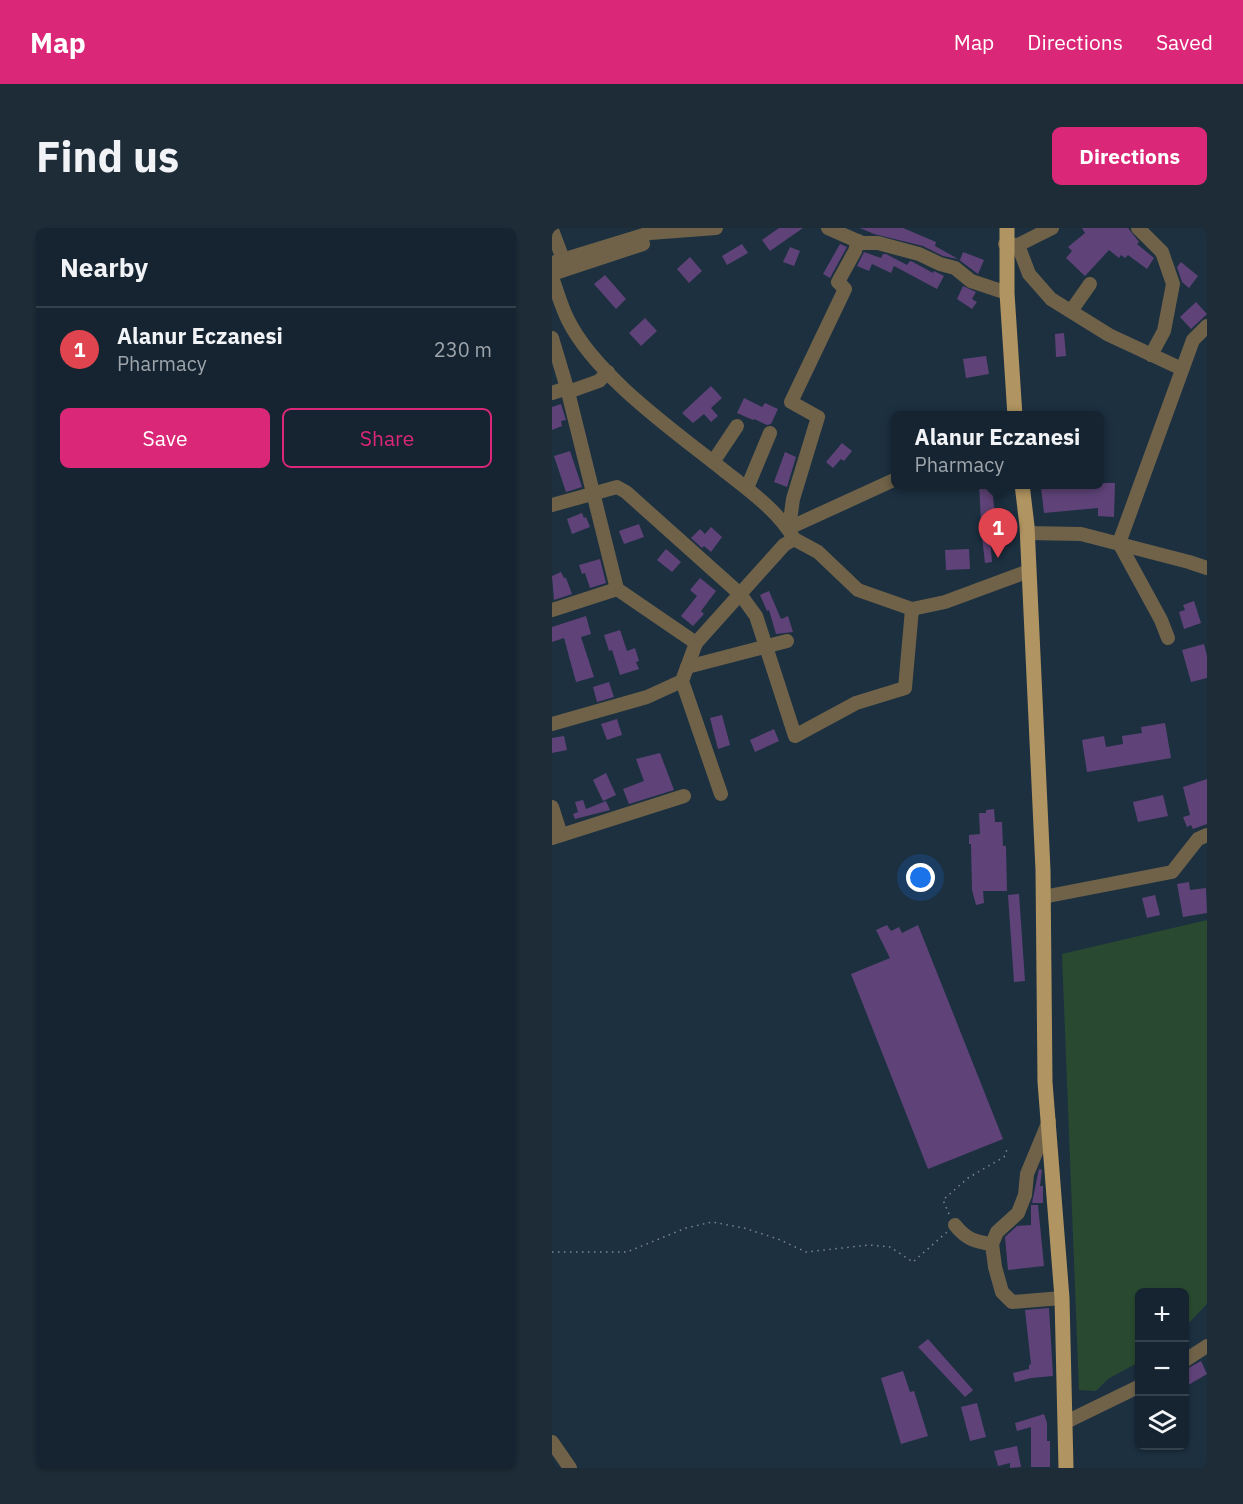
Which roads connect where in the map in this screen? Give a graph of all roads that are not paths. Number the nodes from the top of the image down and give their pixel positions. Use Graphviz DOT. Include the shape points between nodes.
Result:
graph roads {
  1 [pos="709,228"];
  2 [pos="828,228"];
  3 [pos="1007,228"];
  4 [pos="1052,228"];
  5 [pos="1138,228"];
  6 [pos="552,230"];
  7 [pos="858,241"];
  8 [pos="1012,245"];
  9 [pos="557,261"];
  10 [pos="552,275"];
  11 [pos="1090,284"];
  12 [pos="1007,293"];
  13 [pos="1071,310"];
  14 [pos="1207,326"];
  15 [pos="552,338"];
  16 [pos="1151,355"];
  17 [pos="1182,369"];
  18 [pos="608,372"];
  19 [pos="567,390"];
  20 [pos="552,393"];
  21 [pos="1012,411"];
  22 [pos="737,426"];
  23 [pos="770,433"];
  24 [pos="713,462"];
  25 [pos="891,482"];
  26 [pos="747,488"];
  27 [pos="1023,489"];
  28 [pos="593,492"];
  29 [pos="552,505"];
  30 [pos="1027,533"];
  31 [pos="791,534"];
  32 [pos="1119,543"];
  33 [pos="1207,568"];
  34 [pos="1029,571"];
  35 [pos="617,589"];
  36 [pos="740,594"];
  37 [pos="912,609"];
  38 [pos="552,610"];
  39 [pos="1168,638"];
  40 [pos="787,641"];
  41 [pos="696,643"];
  42 [pos="766,647"];
  43 [pos="687,667"];
  44 [pos="682,681"];
  45 [pos="552,724"];
  46 [pos="721,794"];
  47 [pos="684,796"];
  48 [pos="552,807"];
  49 [pos="1207,835"];
  50 [pos="556,837"];
  51 [pos="1043,897"];
  52 [pos="1049,1121"];
  53 [pos="955,1225"];
  54 [pos="992,1244"];
  55 [pos="1062,1298"];
  56 [pos="1207,1346"];
  57 [pos="1189,1358"];
  58 [pos="1135,1388"];
  59 [pos="1066,1422"];
  60 [pos="552,1442"];
  61 [pos="570,1468"];
  62 [pos="1066,1468"];
  1 -- 9 [label="street" via="650,233"];
  1 -- 10 [label="street" via="641,245"];
  2 -- 7 [label="street"];
  3 -- 8 [label="main road"];
  4 -- 8 [label="street"];
  5 -- 16 [label="street" via="1162,252 1173,284 1164,331"];
  6 -- 9 [label="street"];
  7 -- 12 [label="street" via="902,249"];
  7 -- 31 [label="street" via="838,282 845,289 790,402 819,417 793,499"];
  8 -- 12 [label="main road"];
  8 -- 13 [label="street" via="1041,289"];
  10 -- 18 [label="street" via="568,320"];
  11 -- 13 [label="street"];
  12 -- 21 [label="main road"];
  13 -- 16 [label="street" via="1109,335"];
  14 -- 17 [label="street" via="1193,340"];
  15 -- 19 [label="street"];
  16 -- 17 [label="street"];
  17 -- 32 [label="street"];
  18 -- 19 [label="street" via="599,381"];
  18 -- 24 [label="street"];
  19 -- 20 [label="street"];
  19 -- 28 [label="street"];
  22 -- 24 [label="street"];
  23 -- 26 [label="street"];
  24 -- 26 [label="street"];
  25 -- 31 [label="street"];
  26 -- 31 [label="street"];
  27 -- 30 [label="main road"];
  28 -- 29 [label="street"];
  28 -- 35 [label="street"];
  28 -- 36 [label="street" via="617,487 626,492"];
  30 -- 32 [label="street" via="1081,534"];
  30 -- 34 [label="main road"];
  31 -- 36 [label="street"];
  31 -- 37 [label="street" via="818,552 858,590"];
  32 -- 33 [label="street"];
  32 -- 39 [label="street"];
  34 -- 37 [label="street" via="945,602"];
  34 -- 51 [label="main road"];
  35 -- 38 [label="street"];
  35 -- 41 [label="street"];
  36 -- 41 [label="street"];
  36 -- 42 [label="street" via="756,616"];
  37 -- 42 [label="street" via="905,688 855,703 795,736"];
  40 -- 42 [label="street"];
  41 -- 43 [label="street"];
  42 -- 43 [label="street"];
  43 -- 44 [label="street"];
  44 -- 45 [label="street" via="647,697"];
  44 -- 46 [label="street"];
  47 -- 50 [label="street"];
  48 -- 50 [label="street"];
  49 -- 51 [label="street" via="1198,839 1172,872"];
  51 -- 52 [label="main road"];
  52 -- 54 [label="street" via="1027,1174 1018,1213 997,1232"];
  52 -- 55 [label="main road"];
  53 -- 54 [label="street" via="973,1242"];
  54 -- 55 [label="street" via="1002,1292 1012,1302"];
  55 -- 59 [label="main road"];
  56 -- 57 [label="street"];
  58 -- 59 [label="street"];
  59 -- 62 [label="main road"];
  60 -- 61 [label="street"];
}
